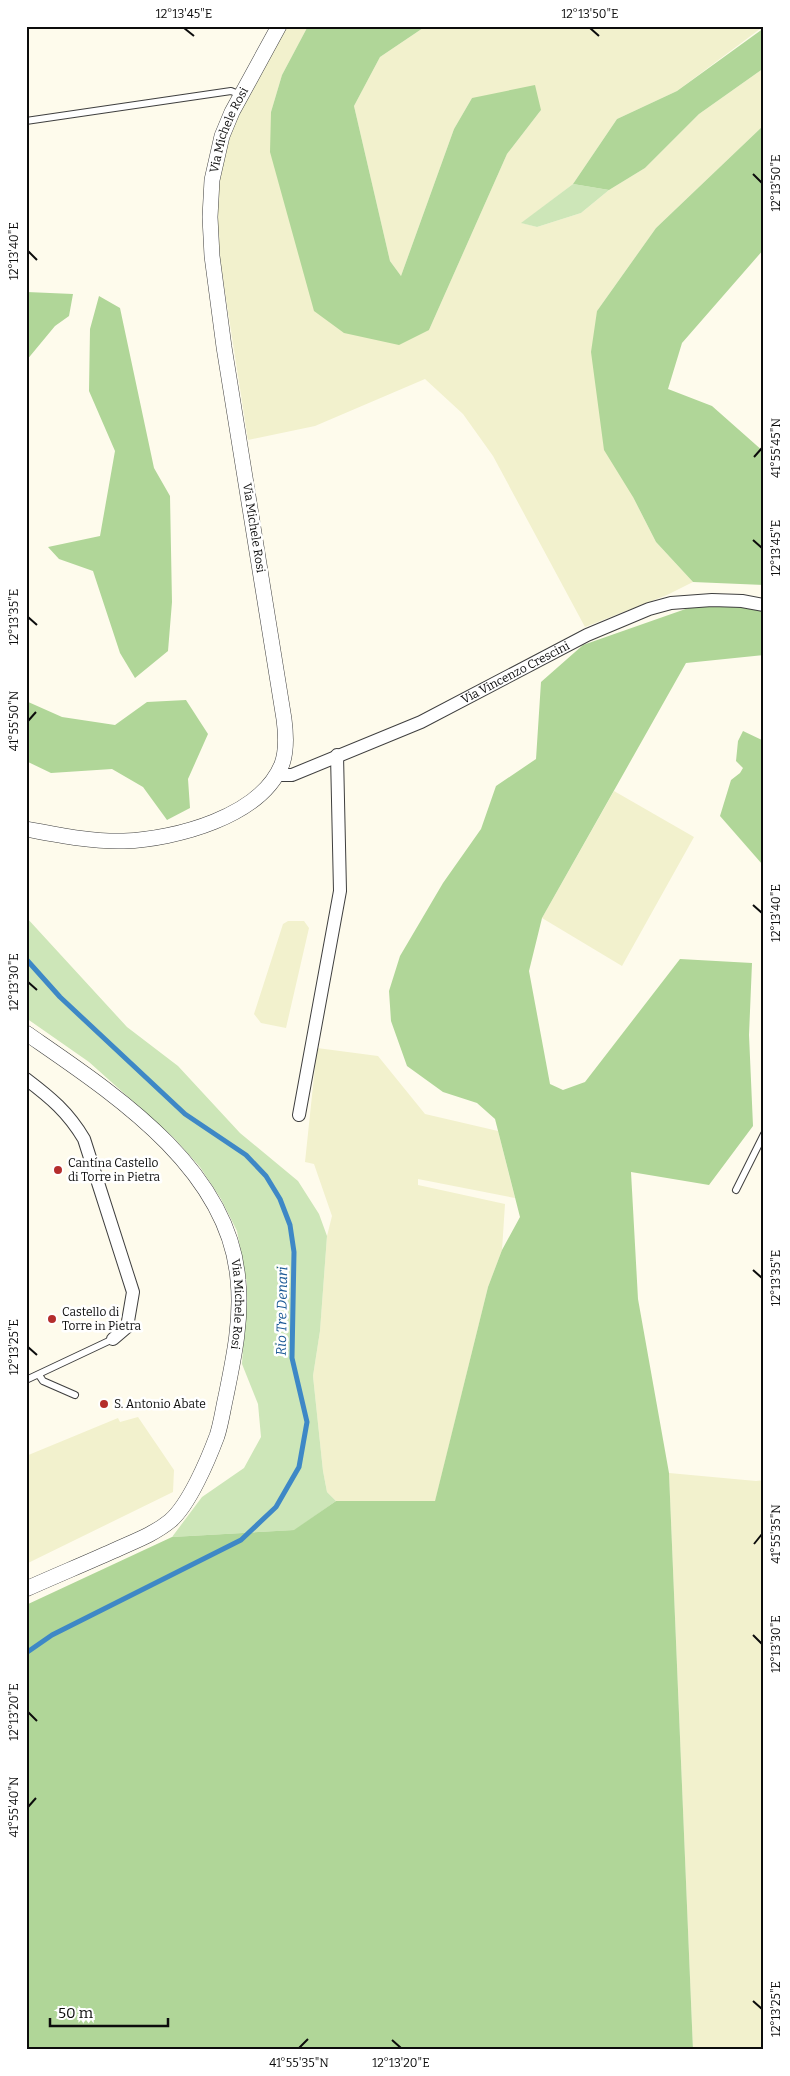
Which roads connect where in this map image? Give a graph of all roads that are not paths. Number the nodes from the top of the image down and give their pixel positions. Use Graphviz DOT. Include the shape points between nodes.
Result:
graph roads {
  1 [pos="280,26"];
  2 [pos="241,95"];
  3 [pos="26,121"];
  4 [pos="764,605"];
  5 [pos="337,755"];
  6 [pos="276,775"];
  7 [pos="26,829"];
  8 [pos="26,1033"];
  9 [pos="26,1079"];
  10 [pos="299,1115"];
  11 [pos="764,1134"];
  12 [pos="736,1190"];
  13 [pos="113,1339"];
  14 [pos="39,1375"];
  15 [pos="26,1380"];
  16 [pos="75,1394"];
  17 [pos="26,1589"];
  1 -- 2 [label="street, Via Michele Rosi"];
  2 -- 3 [label="lane" via="231,91"];
  2 -- 6 [label="street, Via Michele Rosi" via="225,128 214,164 210,196 212,256 284,719 285,753"];
  4 -- 5 [label="street, Via Vincenzo Crescini" via="712,600 671,603 649,609 587,634 420,722"];
  5 -- 6 [label="street, Via Vincenzo Crescini" via="292,775"];
  5 -- 10 [label="street" via="340,891"];
  6 -- 7 [label="street, Via Michele Rosi" via="260,793 236,810 211,823 171,834 124,841"];
  8 -- 17 [label="street, Via Michele Rosi" via="82,1072 156,1132 200,1180 226,1231 238,1277 239,1295 233,1363 217,1435 182,1508 165,1525 144,1537"];
  9 -- 13 [label="street" via="66,1112 84,1139 133,1292 127,1327"];
  11 -- 12 [label="lane"];
  13 -- 14 [label="lane"];
  14 -- 15 [label="lane"];
  14 -- 16 [label="lane" via="43,1381"];
}
